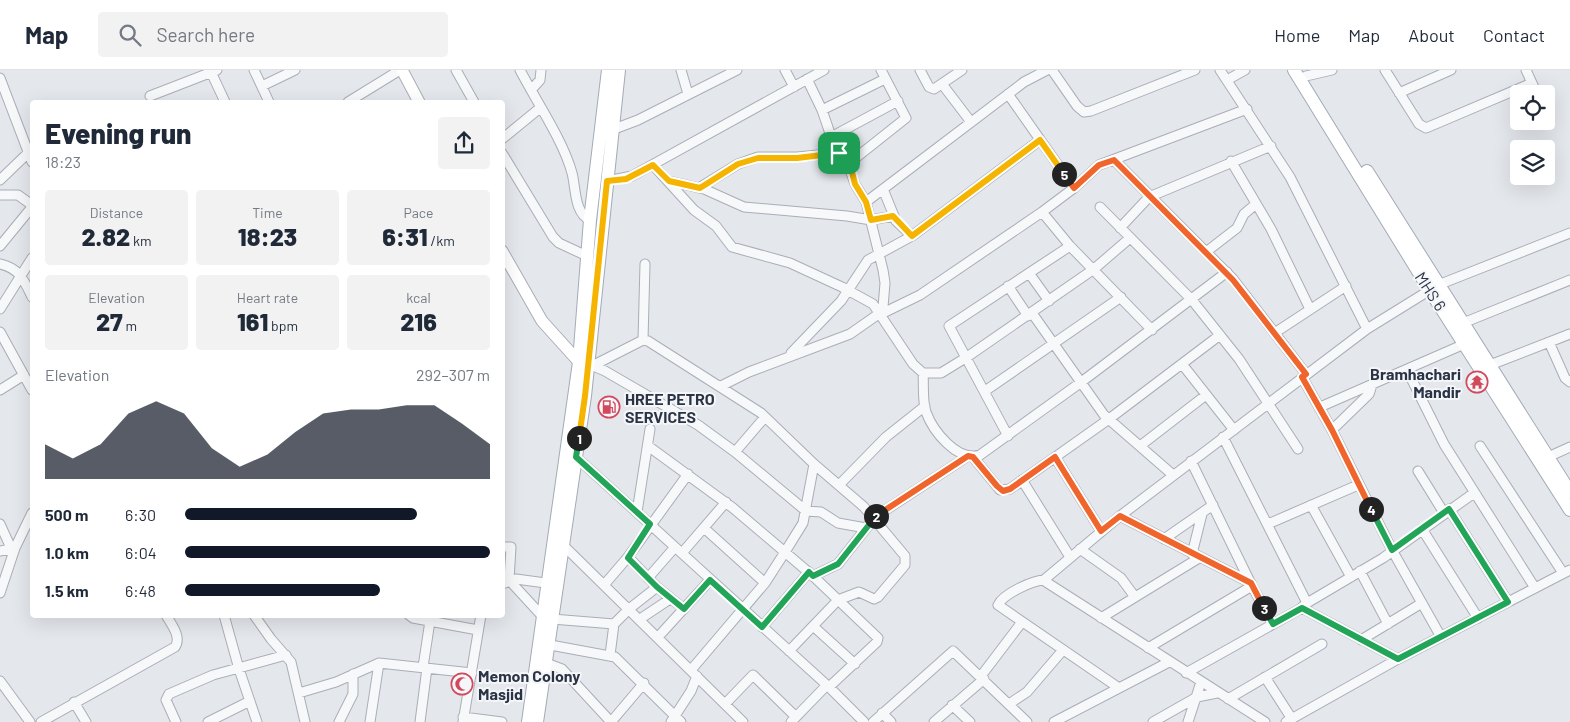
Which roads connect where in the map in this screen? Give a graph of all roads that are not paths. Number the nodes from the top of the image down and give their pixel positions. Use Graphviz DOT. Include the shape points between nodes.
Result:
graph roads {
  1 [pos="254,70"];
  2 [pos="295,70"];
  3 [pos="401,70"];
  4 [pos="456,70"];
  5 [pos="520,70"];
  6 [pos="541,70"];
  7 [pos="608,70"];
  8 [pos="619,70"];
  9 [pos="681,70"];
  10 [pos="737,70"];
  11 [pos="785,70"];
  12 [pos="824,70"];
  13 [pos="920,70"];
  14 [pos="1047,70"];
  15 [pos="1195,70"];
  16 [pos="1220,70"];
  17 [pos="1245,70"];
  18 [pos="1294,70"];
  19 [pos="1332,70"];
  20 [pos="1385,70"];
  21 [pos="1451,70"];
  22 [pos="1526,70"];
  23 [pos="214,71"];
  24 [pos="959,71"];
  25 [pos="1440,72"];
  26 [pos="1304,73"];
  27 [pos="883,74"];
  28 [pos="0,78"];
  29 [pos="807,80"];
  30 [pos="1227,80"];
  31 [pos="1532,83"];
  32 [pos="942,84"];
  33 [pos="262,86"];
  34 [pos="794,87"];
  35 [pos="531,90"];
  36 [pos="1400,93"];
  37 [pos="688,94"];
  38 [pos="1008,94"];
  39 [pos="150,96"];
  40 [pos="224,100"];
  41 [pos="267,100"];
  42 [pos="352,100"];
  43 [pos="418,100"];
  44 [pos="473,100"];
  45 [pos="898,101"];
  46 [pos="540,108"];
  47 [pos="1247,109"];
  48 [pos="822,110"];
  49 [pos="971,122"];
  50 [pos="606,130"];
  51 [pos="505,136"];
  52 [pos="832,137"];
  53 [pos="1040,140"];
  54 [pos="1271,146"];
  55 [pos="28,153"];
  56 [pos="839,153"];
  57 [pos="30,158"];
  58 [pos="505,158"];
  59 [pos="1114,160"];
  60 [pos="1231,161"];
  61 [pos="848,164"];
  62 [pos="653,165"];
  63 [pos="0,180"];
  64 [pos="607,181"];
  65 [pos="669,181"];
  66 [pos="700,188"];
  67 [pos="1074,188"];
  68 [pos="883,189"];
  69 [pos="0,195"];
  70 [pos="1149,196"];
  71 [pos="866,202"];
  72 [pos="30,204"];
  73 [pos="1256,204"];
  74 [pos="1100,207"];
  75 [pos="30,208"];
  76 [pos="1042,212"];
  77 [pos="893,216"];
  78 [pos="590,220"];
  79 [pos="871,220"];
  80 [pos="1120,228"];
  81 [pos="1570,233"];
  82 [pos="912,236"];
  83 [pos="1130,238"];
  84 [pos="0,246"];
  85 [pos="1070,246"];
  86 [pos="1206,252"];
  87 [pos="879,253"];
  88 [pos="505,256"];
  89 [pos="587,256"];
  90 [pos="30,261"];
  91 [pos="0,264"];
  92 [pos="644,264"];
  93 [pos="1094,269"];
  94 [pos="1227,272"];
  95 [pos="1029,273"];
  96 [pos="21,275"];
  97 [pos="1570,280"];
  98 [pos="1008,286"];
  99 [pos="1346,286"];
  100 [pos="1434,287"];
  101 [pos="849,290"];
  102 [pos="30,293"];
  103 [pos="1121,297"];
  104 [pos="1192,300"];
  105 [pos="1049,301"];
  106 [pos="0,308"];
  107 [pos="1310,309"];
  108 [pos="881,314"];
  109 [pos="1030,315"];
  110 [pos="1463,323"];
  111 [pos="1367,329"];
  112 [pos="1152,330"];
  113 [pos="0,332"];
  114 [pos="1276,332"];
  115 [pos="1570,334"];
  116 [pos="1220,335"];
  117 [pos="643,340"];
  118 [pos="1470,342"];
  119 [pos="1549,342"];
  120 [pos="1054,345"];
  121 [pos="788,357"];
  122 [pos="967,357"];
  123 [pos="587,364"];
  124 [pos="1182,364"];
  125 [pos="1490,365"];
  126 [pos="1407,370"];
  127 [pos="923,373"];
  128 [pos="24,375"];
  129 [pos="1304,376"];
  130 [pos="1570,382"];
  131 [pos="1080,383"];
  132 [pos="1372,385"];
  133 [pos="30,386"];
  134 [pos="721,386"];
  135 [pos="0,390"];
  136 [pos="985,391"];
  137 [pos="1206,395"];
  138 [pos="1268,403"];
  139 [pos="925,406"];
  140 [pos="1320,407"];
  141 [pos="764,417"];
  142 [pos="1109,419"];
  143 [pos="650,429"];
  144 [pos="1234,430"];
  145 [pos="1332,430"];
  146 [pos="1008,436"];
  147 [pos="1223,437"];
  148 [pos="648,446"];
  149 [pos="1140,446"];
  150 [pos="1480,446"];
  151 [pos="1570,448"];
  152 [pos="1298,449"];
  153 [pos="735,452"];
  154 [pos="576,457"];
  155 [pos="971,457"];
  156 [pos="1055,457"];
  157 [pos="1548,458"];
  158 [pos="1191,461"];
  159 [pos="814,464"];
  160 [pos="1418,471"];
  161 [pos="688,474"];
  162 [pos="1173,475"];
  163 [pos="1022,480"];
  164 [pos="839,485"];
  165 [pos="1358,485"];
  166 [pos="1570,492"];
  167 [pos="1474,493"];
  168 [pos="726,502"];
  169 [pos="1213,505"];
  170 [pos="1311,505"];
  171 [pos="1570,510"];
  172 [pos="806,511"];
  173 [pos="1446,511"];
  174 [pos="637,512"];
  175 [pos="1202,514"];
  176 [pos="1120,516"];
  177 [pos="874,517"];
  178 [pos="30,518"];
  179 [pos="0,524"];
  180 [pos="650,524"];
  181 [pos="1268,524"];
  182 [pos="704,528"];
  183 [pos="866,528"];
  184 [pos="1422,528"];
  185 [pos="1101,531"];
  186 [pos="1164,539"];
  187 [pos="563,545"];
  188 [pos="505,547"];
  189 [pos="13,548"];
  190 [pos="1080,549"];
  191 [pos="679,550"];
  192 [pos="1392,550"];
  193 [pos="0,551"];
  194 [pos="785,552"];
  195 [pos="1196,556"];
  196 [pos="1238,556"];
  197 [pos="1070,557"];
  198 [pos="628,558"];
  199 [pos="1360,571"];
  200 [pos="1566,571"];
  201 [pos="811,574"];
  202 [pos="1231,574"];
  203 [pos="1351,577"];
  204 [pos="648,578"];
  205 [pos="710,580"];
  206 [pos="1045,580"];
  207 [pos="506,582"];
  208 [pos="765,583"];
  209 [pos="553,584"];
  210 [pos="604,585"];
  211 [pos="1252,585"];
  212 [pos="657,587"];
  213 [pos="1534,588"];
  214 [pos="0,594"];
  215 [pos="1135,597"];
  216 [pos="670,599"];
  217 [pos="838,600"];
  218 [pos="1508,602"];
  219 [pos="1422,603"];
  220 [pos="1304,606"];
  221 [pos="629,609"];
  222 [pos="684,609"];
  223 [pos="743,610"];
  224 [pos="168,618"];
  225 [pos="225,618"];
  226 [pos="256,618"];
  227 [pos="413,618"];
  228 [pos="480,618"];
  229 [pos="548,618"];
  230 [pos="1101,618"];
  231 [pos="1478,618"];
  232 [pos="640,620"];
  233 [pos="430,621"];
  234 [pos="1022,622"];
  235 [pos="614,624"];
  236 [pos="1273,624"];
  237 [pos="1388,624"];
  238 [pos="813,626"];
  239 [pos="762,627"];
  240 [pos="478,630"];
  241 [pos="658,637"];
  242 [pos="1441,637"];
  243 [pos="1361,640"];
  244 [pos="544,644"];
  245 [pos="1322,644"];
  246 [pos="1148,648"];
  247 [pos="1063,650"];
  248 [pos="789,652"];
  249 [pos="286,655"];
  250 [pos="610,655"];
  251 [pos="1398,659"];
  252 [pos="1169,662"];
  253 [pos="379,663"];
  254 [pos="546,663"];
  255 [pos="855,664"];
  256 [pos="425,668"];
  257 [pos="238,669"];
  258 [pos="472,673"];
  259 [pos="694,673"];
  260 [pos="1186,673"];
  261 [pos="353,674"];
  262 [pos="983,677"];
  263 [pos="1265,677"];
  264 [pos="0,681"];
  265 [pos="1202,682"];
  266 [pos="644,683"];
  267 [pos="828,686"];
  268 [pos="1119,688"];
  269 [pos="299,693"];
  270 [pos="1217,693"];
  271 [pos="1197,697"];
  272 [pos="1228,700"];
  273 [pos="250,701"];
  274 [pos="74,702"];
  275 [pos="725,704"];
  276 [pos="1009,704"];
  277 [pos="952,705"];
  278 [pos="882,713"];
  279 [pos="463,719"];
  280 [pos="794,719"];
  281 [pos="676,720"];
  282 [pos="1289,720"];
  283 [pos="30,722"];
  284 [pos="41,722"];
  285 [pos="86,722"];
  286 [pos="176,722"];
  287 [pos="208,722"];
  288 [pos="257,722"];
  289 [pos="305,722"];
  290 [pos="339,722"];
  291 [pos="370,722"];
  292 [pos="420,722"];
  293 [pos="502,722"];
  294 [pos="528,722"];
  295 [pos="537,722"];
  296 [pos="611,722"];
  297 [pos="743,722"];
  298 [pos="864,722"];
  299 [pos="872,722"];
  300 [pos="891,722"];
  301 [pos="934,722"];
  302 [pos="970,722"];
  303 [pos="1027,722"];
  304 [pos="1054,722"];
  305 [pos="1153,722"];
  306 [pos="1188,722"];
  307 [pos="1265,722"];
  1 -- 33 [label="street"];
  2 -- 33 [label="street"];
  3 -- 42 [label="street"];
  3 -- 43 [label="street"];
  4 -- 44 [label="street"];
  5 -- 35 [label="street"];
  6 -- 35 [label="street" via="540,80"];
  7 -- 50 [label="main road"];
  8 -- 50 [label="main road"];
  9 -- 37 [label="street"];
  10 -- 37 [label="street"];
  11 -- 34 [label="street"];
  12 -- 29 [label="street"];
  13 -- 32 [label="street" via="932,89"];
  14 -- 15 [label="street" via="1084,112"];
  14 -- 38 [label="street"];
  16 -- 30 [label="street"];
  17 -- 30 [label="street"];
  18 -- 100 [label="main road, MHS 6"];
  19 -- 26 [label="street"];
  20 -- 36 [label="street"];
  21 -- 25 [label="street"];
  22 -- 31 [label="street"];
  23 -- 39 [label="street"];
  23 -- 40 [label="street"];
  24 -- 32 [label="street"];
  25 -- 36 [label="street"];
  26 -- 100 [label="main road"];
  27 -- 45 [label="street"];
  27 -- 48 [label="street"];
  28 -- 55 [label="street"];
  29 -- 34 [label="street"];
  29 -- 48 [label="street"];
  30 -- 47 [label="street"];
  31 -- 36 [label="street" via="1426,128 1419,124"];
  32 -- 49 [label="street"];
  33 -- 41 [label="street"];
  34 -- 62 [label="street"];
  35 -- 46 [label="street"];
  37 -- 50 [label="street"];
  38 -- 49 [label="street"];
  38 -- 53 [label="street"];
  45 -- 52 [label="street"];
  45 -- 61 [label="street" via="905,120"];
  46 -- 51 [label="street"];
  46 -- 78 [label="street" via="570,166 580,212"];
  47 -- 54 [label="street"];
  47 -- 59 [label="street"];
  48 -- 52 [label="street"];
  49 -- 68 [label="street"];
  50 -- 64 [label="main road"];
  50 -- 78 [label="main road"];
  52 -- 56 [label="street"];
  53 -- 67 [label="street"];
  53 -- 82 [label="street"];
  54 -- 60 [label="street"];
  54 -- 99 [label="street"];
  55 -- 57 [label="street"];
  55 -- 63 [label="street"];
  56 -- 61 [label="street"];
  56 -- 66 [label="street" via="758,158 738,164"];
  58 -- 89 [label="street" via="558,243"];
  59 -- 67 [label="street" via="1099,165"];
  59 -- 70 [label="street"];
  60 -- 70 [label="street"];
  60 -- 73 [label="street"];
  61 -- 71 [label="street"];
  62 -- 64 [label="street" via="626,179"];
  62 -- 65 [label="street"];
  64 -- 123 [label="main road"];
  65 -- 66 [label="street"];
  65 -- 101 [label="street" via="694,210 716,226 732,247 790,263"];
  66 -- 79 [label="street" via="744,207"];
  67 -- 76 [label="street"];
  68 -- 71 [label="street"];
  68 -- 77 [label="street"];
  69 -- 72 [label="street" via="18,195"];
  70 -- 80 [label="street"];
  70 -- 86 [label="street"];
  71 -- 79 [label="street"];
  73 -- 86 [label="street" via="1244,214 1236,228"];
  73 -- 107 [label="street"];
  74 -- 80 [label="street"];
  75 -- 84 [label="street"];
  76 -- 85 [label="street"];
  76 -- 108 [label="street" via="920,295"];
  77 -- 79 [label="street"];
  77 -- 82 [label="street"];
  78 -- 89 [label="main road"];
  79 -- 87 [label="street"];
  80 -- 83 [label="street"];
  81 -- 100 [label="street"];
  82 -- 87 [label="street"];
  83 -- 93 [label="street"];
  83 -- 104 [label="street"];
  85 -- 93 [label="street"];
  85 -- 95 [label="street"];
  86 -- 94 [label="street"];
  87 -- 101 [label="street" via="865,263"];
  87 -- 108 [label="street" via="885,282"];
  88 -- 123 [label="street" via="542,321"];
  89 -- 123 [label="main road"];
  90 -- 96 [label="street"];
  91 -- 96 [label="street" via="13,267"];
  92 -- 117 [label="street"];
  93 -- 103 [label="street"];
  93 -- 105 [label="street"];
  94 -- 104 [label="street"];
  94 -- 114 [label="street"];
  95 -- 98 [label="street"];
  95 -- 105 [label="street"];
  96 -- 102 [label="street"];
  96 -- 106 [label="street"];
  97 -- 110 [label="street"];
  98 -- 109 [label="street"];
  98 -- 122 [label="street" via="950,324 949,328"];
  99 -- 107 [label="street"];
  99 -- 111 [label="street"];
  100 -- 110 [label="main road"];
  100 -- 111 [label="street"];
  100 -- 118 [label="main road, MHS 6"];
  101 -- 108 [label="street" via="873,304"];
  101 -- 121 [label="street"];
  103 -- 112 [label="street"];
  103 -- 120 [label="street"];
  104 -- 112 [label="street"];
  104 -- 116 [label="street"];
  105 -- 109 [label="street"];
  107 -- 114 [label="street"];
  108 -- 121 [label="street" via="850,334"];
  108 -- 127 [label="street" via="913,364"];
  109 -- 120 [label="street"];
  109 -- 122 [label="street"];
  110 -- 118 [label="main road"];
  111 -- 129 [label="street"];
  112 -- 131 [label="street"];
  113 -- 128 [label="street"];
  114 -- 129 [label="street"];
  115 -- 119 [label="street"];
  116 -- 124 [label="street"];
  116 -- 138 [label="street"];
  117 -- 123 [label="street"];
  117 -- 134 [label="street"];
  118 -- 125 [label="main road"];
  118 -- 126 [label="street"];
  118 -- 171 [label="main road, MHS 6"];
  119 -- 125 [label="street"];
  119 -- 130 [label="street" via="1565,378"];
  120 -- 131 [label="street"];
  120 -- 136 [label="street"];
  121 -- 134 [label="street"];
  122 -- 127 [label="street" via="941,373"];
  122 -- 136 [label="street"];
  123 -- 153 [label="street" via="698,425"];
  123 -- 154 [label="main road"];
  123 -- 209 [label="main road"];
  124 -- 137 [label="street"];
  124 -- 142 [label="street"];
  125 -- 157 [label="main road"];
  126 -- 132 [label="street"];
  126 -- 167 [label="street" via="1444,444"];
  127 -- 139 [label="street"];
  128 -- 133 [label="street"];
  128 -- 135 [label="street"];
  129 -- 138 [label="street"];
  129 -- 140 [label="street"];
  131 -- 142 [label="street"];
  131 -- 146 [label="street"];
  132 -- 140 [label="street"];
  132 -- 145 [label="street" via="1367,396"];
  134 -- 141 [label="street"];
  136 -- 146 [label="street"];
  137 -- 144 [label="street"];
  137 -- 149 [label="street"];
  138 -- 144 [label="street"];
  138 -- 152 [label="street"];
  139 -- 155 [label="street" via="937,431 954,448"];
  139 -- 164 [label="street" via="886,437"];
  140 -- 145 [label="street"];
  141 -- 153 [label="street"];
  141 -- 159 [label="street"];
  142 -- 149 [label="street"];
  142 -- 156 [label="street"];
  143 -- 148 [label="street"];
  144 -- 147 [label="street"];
  145 -- 165 [label="street"];
  146 -- 155 [label="street" via="986,452"];
  147 -- 158 [label="street"];
  147 -- 181 [label="street"];
  148 -- 161 [label="street"];
  148 -- 174 [label="street"];
  149 -- 162 [label="street"];
  150 -- 200 [label="street"];
  151 -- 157 [label="street"];
  153 -- 172 [label="street"];
  154 -- 174 [label="street"];
  154 -- 187 [label="main road"];
  155 -- 163 [label="street" via="1000,490 1007,490"];
  155 -- 177 [label="street"];
  156 -- 163 [label="street"];
  156 -- 185 [label="street"];
  157 -- 166 [label="main road"];
  158 -- 162 [label="street"];
  158 -- 169 [label="street"];
  159 -- 164 [label="street"];
  159 -- 172 [label="street"];
  160 -- 173 [label="street"];
  161 -- 168 [label="street"];
  161 -- 180 [label="street"];
  162 -- 176 [label="street"];
  163 -- 197 [label="street"];
  164 -- 177 [label="street"];
  165 -- 170 [label="street"];
  165 -- 192 [label="street"];
  167 -- 173 [label="street"];
  167 -- 213 [label="street"];
  168 -- 182 [label="street"];
  168 -- 194 [label="street"];
  169 -- 175 [label="street"];
  169 -- 196 [label="street"];
  170 -- 181 [label="street"];
  170 -- 203 [label="street"];
  172 -- 183 [label="street" via="821,512 838,523"];
  172 -- 194 [label="street"];
  173 -- 184 [label="street"];
  173 -- 218 [label="street"];
  174 -- 180 [label="street"];
  175 -- 186 [label="street"];
  175 -- 195 [label="street"];
  176 -- 185 [label="street"];
  176 -- 186 [label="street"];
  177 -- 183 [label="street"];
  177 -- 217 [label="street" via="905,556 905,565 876,598 858,592"];
  178 -- 189 [label="street"];
  179 -- 189 [label="street"];
  180 -- 191 [label="street"];
  180 -- 198 [label="street"];
  181 -- 220 [label="street"];
  182 -- 191 [label="street"];
  182 -- 208 [label="street"];
  183 -- 201 [label="street" via="838,564"];
  184 -- 192 [label="street"];
  184 -- 231 [label="street"];
  185 -- 190 [label="street"];
  186 -- 195 [label="street"];
  187 -- 209 [label="main road"];
  187 -- 210 [label="street"];
  188 -- 207 [label="street" via="511,547"];
  189 -- 193 [label="street"];
  189 -- 214 [label="street"];
  190 -- 197 [label="street"];
  190 -- 215 [label="street" via="1121,578"];
  191 -- 204 [label="street"];
  191 -- 205 [label="street"];
  192 -- 199 [label="street"];
  192 -- 219 [label="street"];
  194 -- 201 [label="street"];
  194 -- 208 [label="street"];
  195 -- 202 [label="street"];
  195 -- 215 [label="street"];
  196 -- 202 [label="street"];
  196 -- 211 [label="street"];
  197 -- 206 [label="street"];
  198 -- 204 [label="street"];
  198 -- 210 [label="street"];
  199 -- 203 [label="street"];
  199 -- 237 [label="street"];
  200 -- 213 [label="street"];
  201 -- 217 [label="street"];
  201 -- 239 [label="street"];
  202 -- 211 [label="street"];
  203 -- 220 [label="street"];
  204 -- 212 [label="street"];
  205 -- 222 [label="street"];
  205 -- 223 [label="street"];
  206 -- 230 [label="street"];
  206 -- 234 [label="street" via="1033,582 998,602 1001,608"];
  207 -- 209 [label="street" via="516,579"];
  207 -- 229 [label="street"];
  208 -- 223 [label="street"];
  209 -- 229 [label="main road"];
  210 -- 221 [label="street"];
  211 -- 236 [label="street"];
  211 -- 246 [label="street"];
  212 -- 216 [label="street"];
  212 -- 221 [label="street"];
  213 -- 218 [label="street"];
  215 -- 230 [label="street"];
  216 -- 222 [label="street"];
  216 -- 232 [label="street"];
  217 -- 238 [label="street"];
  217 -- 255 [label="street" via="878,638"];
  218 -- 231 [label="street"];
  219 -- 237 [label="street"];
  219 -- 242 [label="street"];
  220 -- 236 [label="street"];
  220 -- 243 [label="street"];
  221 -- 232 [label="street"];
  221 -- 235 [label="street"];
  222 -- 241 [label="street"];
  223 -- 239 [label="street"];
  223 -- 259 [label="street"];
  224 -- 274 [label="street" via="177,636 175,647"];
  225 -- 257 [label="street"];
  226 -- 249 [label="street" via="270,640"];
  227 -- 233 [label="street"];
  228 -- 240 [label="street"];
  229 -- 235 [label="street"];
  229 -- 244 [label="main road"];
  230 -- 246 [label="street"];
  231 -- 242 [label="street"];
  232 -- 241 [label="street"];
  233 -- 240 [label="street"];
  233 -- 256 [label="street"];
  234 -- 247 [label="street"];
  234 -- 262 [label="street"];
  235 -- 250 [label="street"];
  236 -- 260 [label="street"];
  237 -- 243 [label="street"];
  238 -- 248 [label="street"];
  238 -- 255 [label="street"];
  239 -- 248 [label="street"];
  240 -- 258 [label="street"];
  241 -- 259 [label="street"];
  242 -- 251 [label="street"];
  243 -- 251 [label="street"];
  244 -- 250 [label="street"];
  244 -- 254 [label="main road"];
  244 -- 294 [label="main road"];
  245 -- 263 [label="street"];
  246 -- 252 [label="street"];
  247 -- 268 [label="street"];
  247 -- 276 [label="street" via="1027,692"];
  248 -- 267 [label="street"];
  249 -- 257 [label="street"];
  249 -- 269 [label="street" via="293,666"];
  250 -- 266 [label="street" via="619,659"];
  251 -- 282 [label="street"];
  252 -- 260 [label="street"];
  252 -- 268 [label="street"];
  253 -- 256 [label="street"];
  253 -- 261 [label="street"];
  253 -- 291 [label="street"];
  254 -- 295 [label="main road"];
  254 -- 296 [label="street" via="562,669"];
  255 -- 267 [label="street"];
  256 -- 258 [label="street"];
  256 -- 292 [label="street"];
  257 -- 273 [label="street"];
  257 -- 286 [label="street" via="213,675 167,695 166,700"];
  258 -- 279 [label="street"];
  259 -- 275 [label="street"];
  259 -- 281 [label="street"];
  260 -- 265 [label="street"];
  261 -- 269 [label="street"];
  261 -- 290 [label="street" via="353,694"];
  262 -- 276 [label="street"];
  262 -- 277 [label="street"];
  262 -- 278 [label="street" via="951,651"];
  263 -- 272 [label="street"];
  263 -- 282 [label="street"];
  264 -- 283 [label="street"];
  265 -- 270 [label="street"];
  265 -- 271 [label="street"];
  266 -- 281 [label="street"];
  266 -- 296 [label="street"];
  267 -- 280 [label="street"];
  267 -- 298 [label="street"];
  268 -- 304 [label="street"];
  269 -- 289 [label="street"];
  270 -- 271 [label="street"];
  270 -- 272 [label="street"];
  271 -- 305 [label="street"];
  271 -- 306 [label="street"];
  272 -- 307 [label="street"];
  273 -- 287 [label="street"];
  273 -- 288 [label="street"];
  274 -- 284 [label="street"];
  274 -- 285 [label="street"];
  275 -- 280 [label="street" via="753,675"];
  275 -- 297 [label="street"];
  276 -- 303 [label="street"];
  277 -- 301 [label="street"];
  277 -- 302 [label="street"];
  278 -- 299 [label="street"];
  278 -- 300 [label="street"];
  279 -- 293 [label="street"];
}
